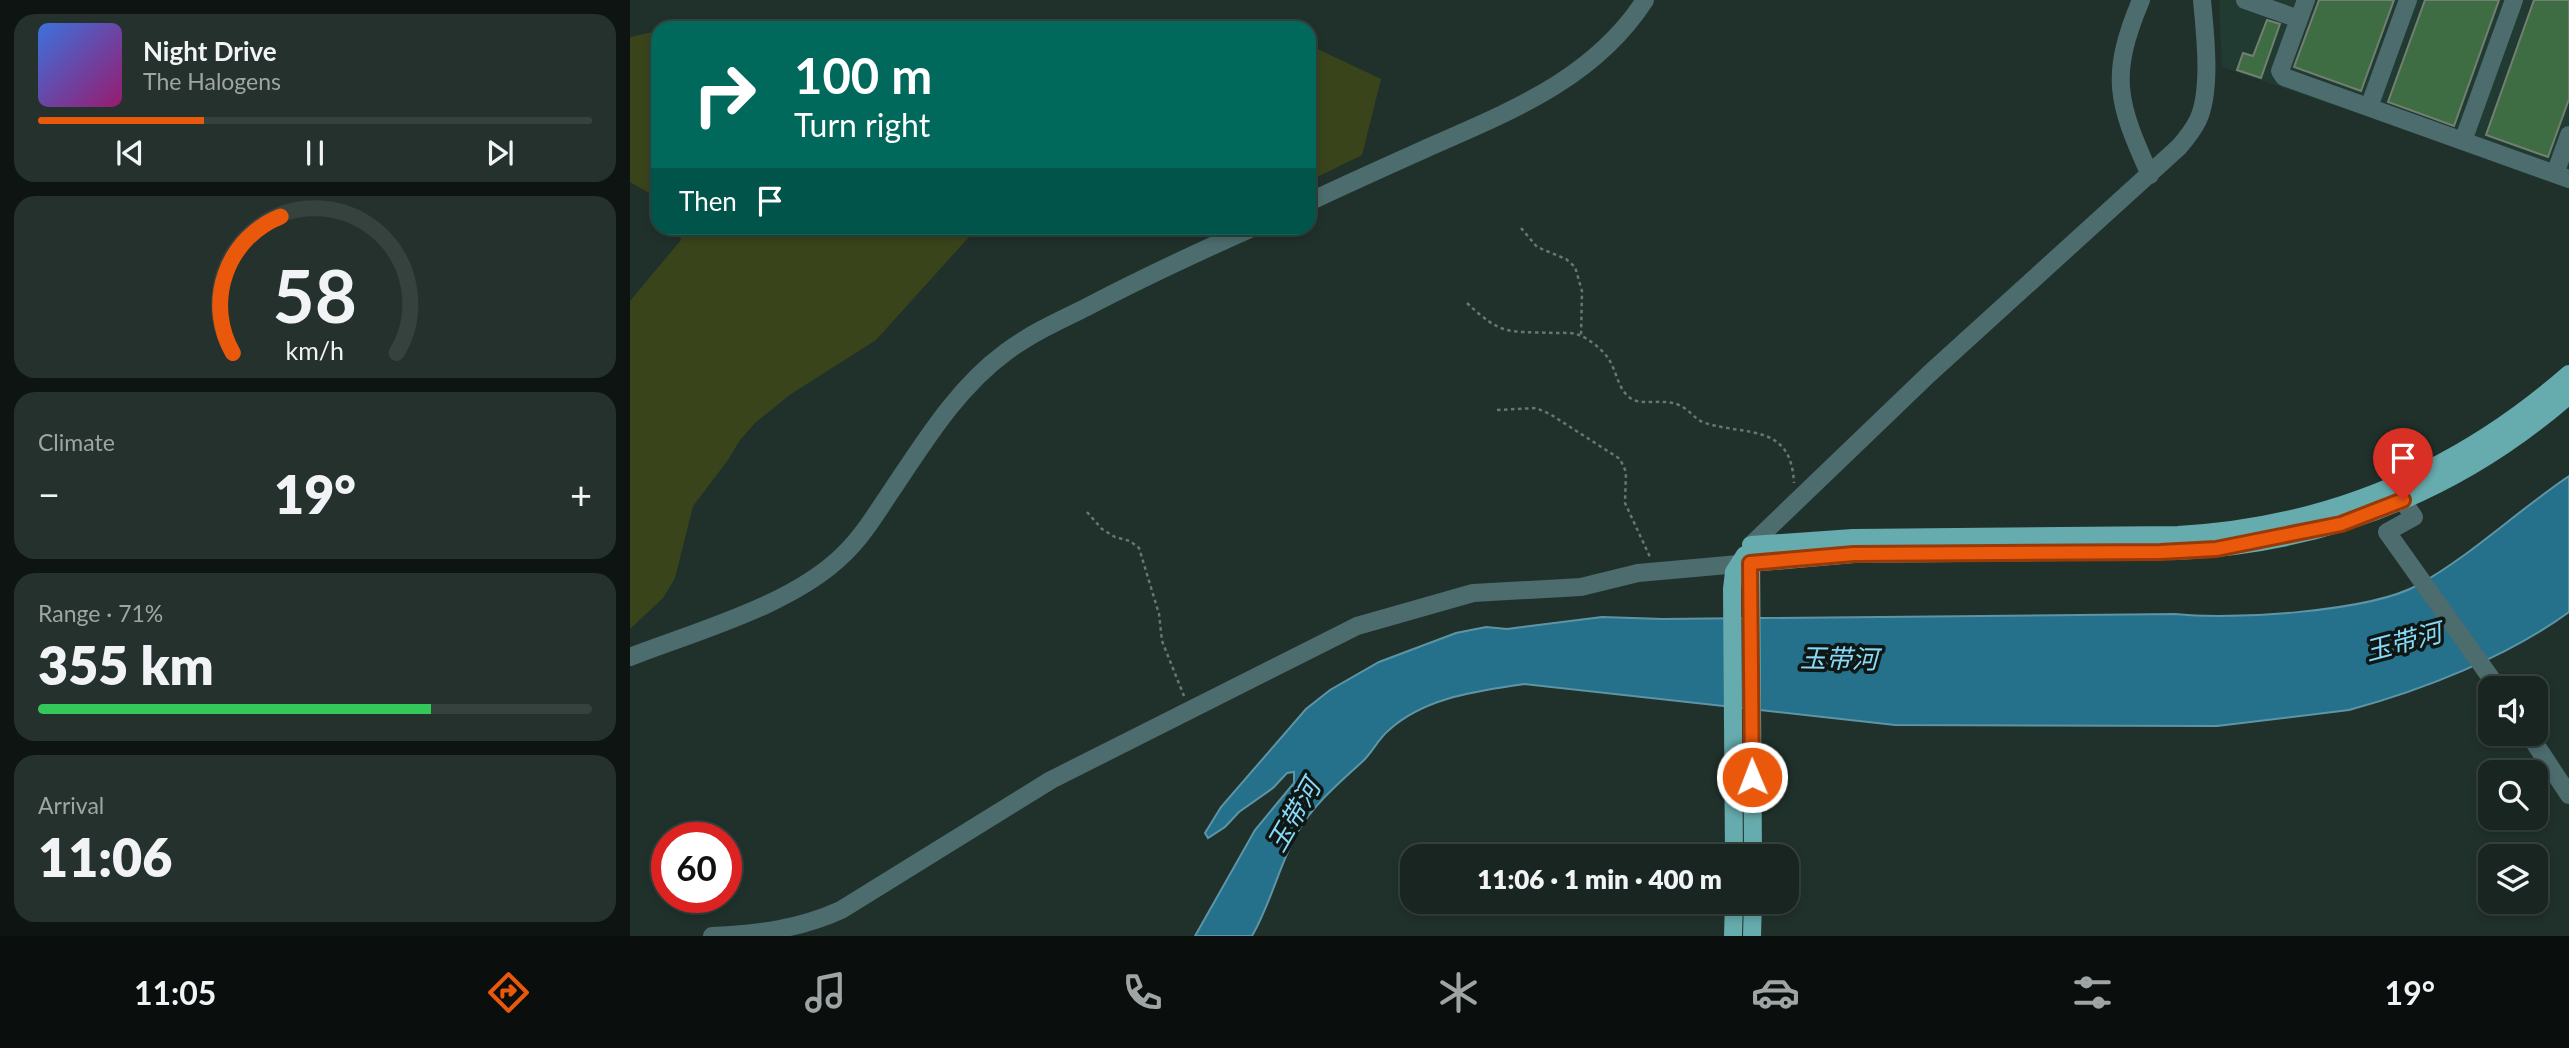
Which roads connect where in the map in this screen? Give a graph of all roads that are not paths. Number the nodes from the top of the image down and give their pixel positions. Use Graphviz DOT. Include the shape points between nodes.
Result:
graph roads {
  1 [pos="1645,0"];
  2 [pos="2141,0"];
  3 [pos="2202,0"];
  4 [pos="2245,0"];
  5 [pos="2306,0"];
  6 [pos="2408,0"];
  7 [pos="2514,0"];
  8 [pos="2299,19"];
  9 [pos="2369,107"];
  10 [pos="2569,135"];
  11 [pos="2463,141"];
  12 [pos="2150,176"];
  13 [pos="2562,176"];
  14 [pos="1316,199"];
  15 [pos="1237,235"];
  16 [pos="2569,374"];
  17 [pos="2569,396"];
  18 [pos="2403,500"];
  19 [pos="1751,545"];
  20 [pos="1745,564"];
  21 [pos="630,657"];
  22 [pos="2489,676"];
  23 [pos="2537,746"];
  24 [pos="2569,795"];
  25 [pos="1734,844"];
  26 [pos="1753,844"];
  27 [pos="1734,914"];
  28 [pos="1753,914"];
  29 [pos="712,936"];
  30 [pos="1733,936"];
  31 [pos="1752,936"];
  1 -- 14 [label="street" via="1613,42 1564,80 1485,122"];
  2 -- 12 [label="street" via="2123,49 2120,80 2130,130"];
  3 -- 12 [label="street" via="2205,79 2201,113 2179,148"];
  4 -- 8 [label="street"];
  5 -- 8 [label="street"];
  6 -- 9 [label="street"];
  7 -- 11 [label="street"];
  8 -- 9 [label="street" via="2280,71 2284,77"];
  9 -- 11 [label="street"];
  10 -- 13 [label="street"];
  11 -- 13 [label="street"];
  12 -- 19 [label="street" via="1929,374"];
  15 -- 21 [label="street" via="1142,278 1006,352 944,414 877,513 827,569 775,599"];
  16 -- 19 [label="main road" via="2516,416 2436,467 2359,501 2292,519 2225,532 2178,535 1853,538"];
  17 -- 18 [label="main road" via="2476,463"];
  18 -- 20 [label="main road" via="2341,524 2216,549 1854,554"];
  18 -- 22 [label="street" via="2414,517 2387,532"];
  19 -- 20 [label="main road"];
  20 -- 25 [label="main road" via="1734,572 1732,589"];
  20 -- 26 [label="main road" via="1751,588"];
  20 -- 29 [label="street" via="1639,573 1581,587 1473,593 1357,626 1051,780 841,910 782,930"];
  23 -- 24 [label="street"];
  27 -- 30 [label="main road"];
  28 -- 31 [label="main road"];
}
